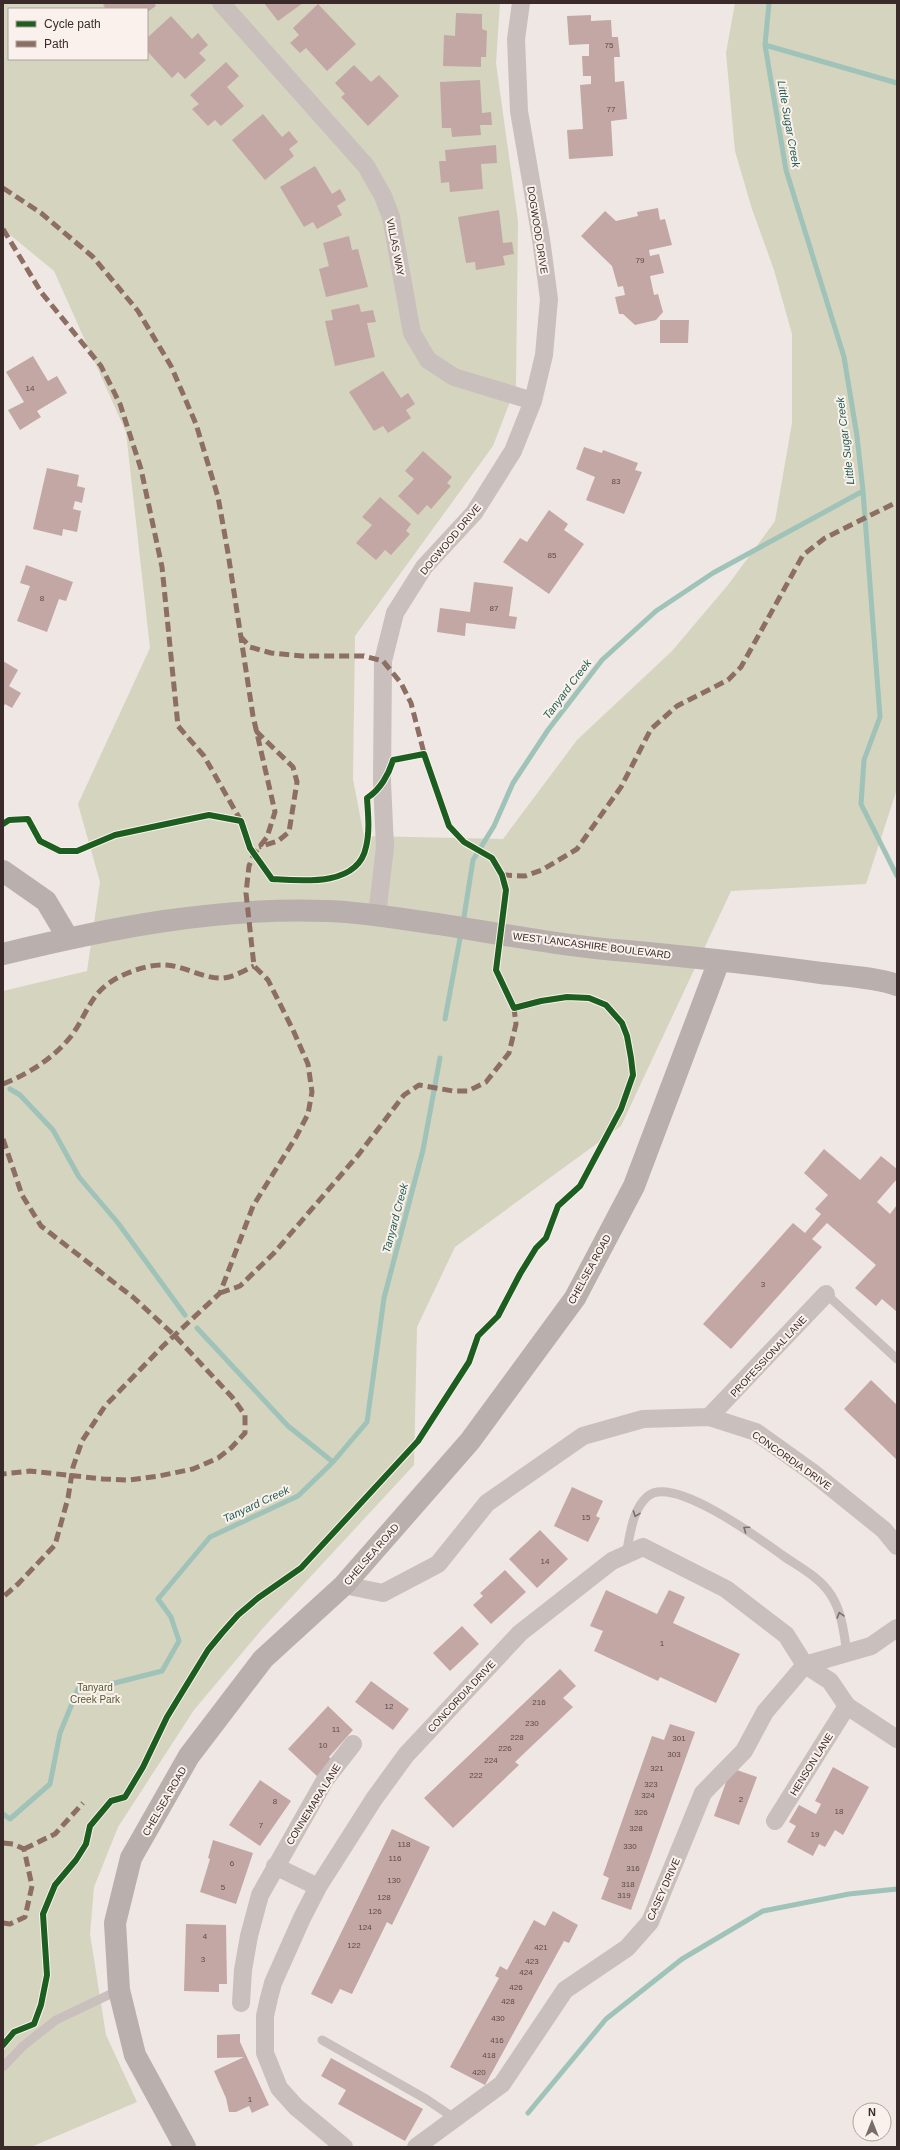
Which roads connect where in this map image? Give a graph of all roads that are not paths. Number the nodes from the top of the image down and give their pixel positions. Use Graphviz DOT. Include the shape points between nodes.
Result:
graph roads {
  1 [pos="221,3"];
  2 [pos="521,3"];
  3 [pos="533,401"];
  4 [pos="3,871"];
  5 [pos="377,915"];
  6 [pos="68,938"];
  7 [pos="3,954"];
  8 [pos="720,961"];
  9 [pos="897,985"];
  10 [pos="826,1294"];
  11 [pos="897,1359"];
  12 [pos="709,1417"];
  13 [pos="897,1546"];
  14 [pos="626,1555"];
  15 [pos="344,1585"];
  16 [pos="897,1628"];
  17 [pos="847,1653"];
  18 [pos="805,1665"];
  19 [pos="847,1706"];
  20 [pos="897,1739"];
  21 [pos="353,1744"];
  22 [pos="775,1821"];
  23 [pos="275,1866"];
  24 [pos="318,1888"];
  25 [pos="119,1990"];
  26 [pos="241,2002"];
  27 [pos="322,2040"];
  28 [pos="3,2067"];
  29 [pos="454,2118"];
  30 [pos="185,2147"];
  31 [pos="344,2147"];
  32 [pos="416,2147"];
  1 -- 3 [label="street, VILLAS WAY" via="366,166 383,196 391,217 412,333 428,360 454,377"];
  2 -- 3 [label="street, DOGWOOD DRIVE" via="516,39 518,111 541,239 548,299 544,355"];
  3 -- 5 [label="street, DOGWOOD DRIVE" via="513,451 474,513 424,567 395,613 383,661 382,782 385,847"];
  4 -- 6 [label="street" via="46,901"];
  5 -- 6 [label="street, WEST LANCASHIRE BOULEVARD" via="326,911 254,911 157,921"];
  5 -- 8 [label="street, WEST LANCASHIRE BOULEVARD" via="539,940"];
  6 -- 7 [label="street, WEST LANCASHIRE BOULEVARD"];
  8 -- 9 [label="street, WEST LANCASHIRE BOULEVARD" via="788,968"];
  8 -- 15 [label="street, CHELSEA ROAD" via="634,1186 575,1298 470,1441"];
  10 -- 11 [label="lane"];
  10 -- 12 [label="street, PROFESSIONAL LANE"];
  12 -- 13 [label="street, CONCORDIA DRIVE" via="756,1432 812,1472 884,1530"];
  12 -- 15 [label="street, CONCORDIA DRIVE" via="643,1419 583,1436 487,1504 438,1564 383,1593"];
  17 -- 14 [label="lane, one-way" via="838,1607 823,1584 735,1521 688,1498 666,1492 648,1495 640,1505 631,1529"];
  14 -- 18 [label="street, CONCORDIA DRIVE" via="643,1547 726,1589 786,1635"];
  14 -- 24 [label="street, CONCORDIA DRIVE" via="612,1561 520,1633 412,1750 374,1799"];
  15 -- 25 [label="street, CHELSEA ROAD" via="263,1659 190,1756 131,1858 115,1923"];
  16 -- 17 [label="street" via="872,1646"];
  17 -- 18 [label="street"];
  18 -- 19 [label="street" via="830,1681"];
  18 -- 29 [label="street, CASEY DRIVE" via="765,1712 744,1751 703,1793 650,1922 627,1948 565,1990 502,2084"];
  19 -- 20 [label="street"];
  19 -- 22 [label="street, HENSON LANE"];
  21 -- 23 [label="street, CONNEMARA LANE" via="325,1780"];
  23 -- 24 [label="street"];
  23 -- 26 [label="street, CONNEMARA LANE" via="260,1895 249,1936"];
  24 -- 31 [label="street, CONCORDIA DRIVE" via="273,1983 265,2016 265,2053 279,2088 296,2107"];
  25 -- 28 [label="lane" via="56,2020 23,2046"];
  25 -- 30 [label="street, CHELSEA ROAD" via="135,2055"];
  27 -- 29 [label="lane" via="426,2099"];
  29 -- 32 [label="street, CASEY DRIVE"];
}
